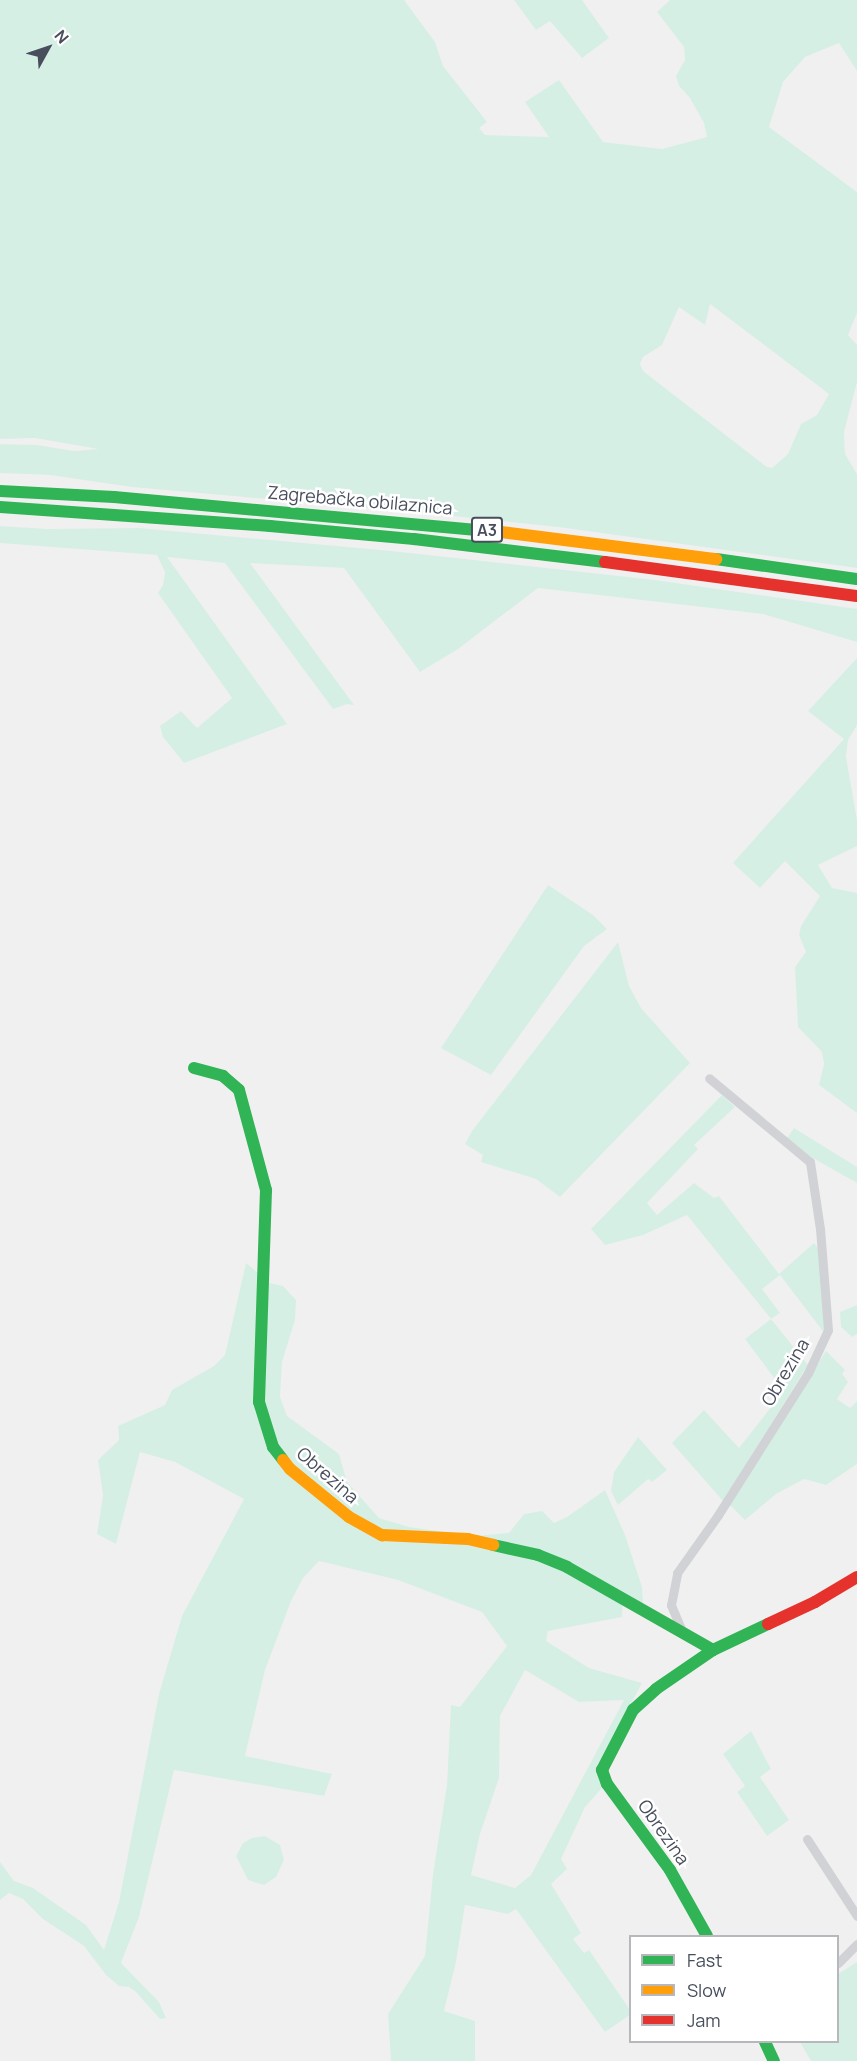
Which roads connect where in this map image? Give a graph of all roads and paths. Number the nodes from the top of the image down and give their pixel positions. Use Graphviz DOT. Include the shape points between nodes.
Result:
graph roads {
  1 [pos="0,491"];
  2 [pos="0,507"];
  3 [pos="857,579"];
  4 [pos="857,596"];
  5 [pos="194,1068"];
  6 [pos="709,1077"];
  7 [pos="857,1577"];
  8 [pos="682,1631"];
  9 [pos="713,1650"];
  10 [pos="807,1839"];
  11 [pos="857,1916"];
  12 [pos="706,1935"];
  13 [pos="857,1944"];
  14 [pos="839,1961"];
  15 [pos="765,2043"];
  16 [pos="774,2061"];
  1 -- 3 [label="main road, Zagrebačka obilaznica / A3" via="413,522"];
  2 -- 4 [label="main road, Zagrebačka obilaznica / A3" via="414,539"];
  5 -- 8 [label="main road, Obrezina" via="223,1076 239,1090 266,1190 260,1402 273,1447 290,1469 349,1517 382,1535 468,1539 520,1549 567,1567"];
  6 -- 8 [label="street, Obrezina" via="810,1162 829,1324 808,1373 677,1573 671,1605"];
  7 -- 9 [label="main road, Obrezina" via="807,1606"];
  8 -- 9 [label="main road, Obrezina"];
  9 -- 12 [label="main road, Obrezina" via="633,1710 612,1744 602,1770 607,1784 670,1870"];
  10 -- 11 [label="street"];
  13 -- 14 [label="street"];
  15 -- 16 [label="main road"];
}
